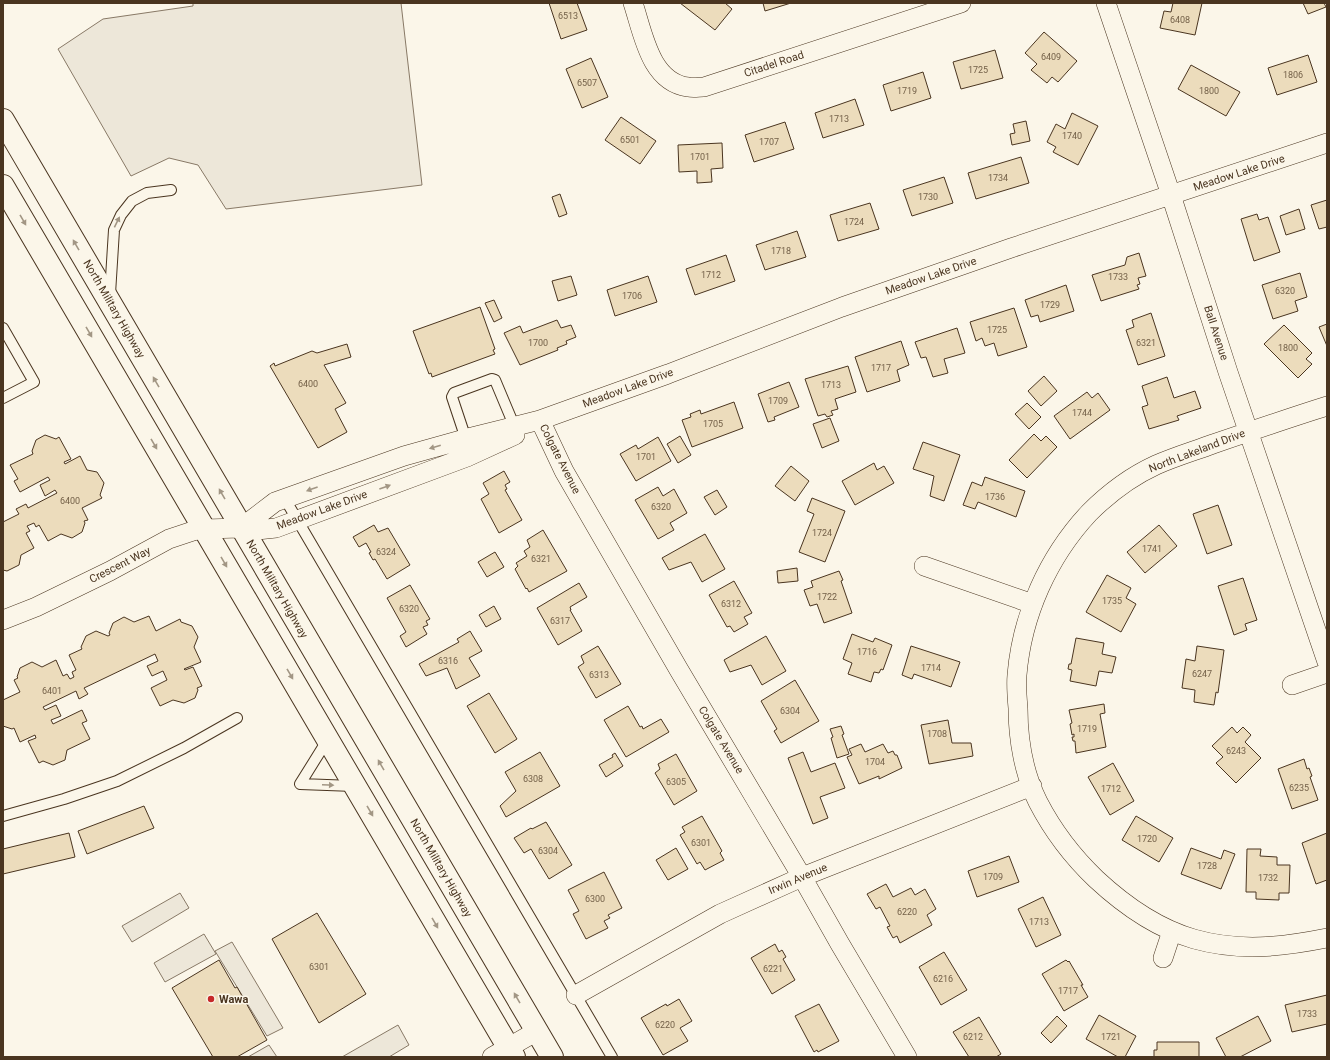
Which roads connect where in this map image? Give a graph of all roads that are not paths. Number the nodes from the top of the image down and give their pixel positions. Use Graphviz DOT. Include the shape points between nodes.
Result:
graph roads {
  1 [pos="633,3"];
  2 [pos="962,3"];
  3 [pos="1106,3"];
  4 [pos="3,120"];
  5 [pos="1327,143"];
  6 [pos="3,186"];
  7 [pos="171,190"];
  8 [pos="1171,195"];
  9 [pos="109,302"];
  10 [pos="3,328"];
  11 [pos="3,398"];
  12 [pos="1327,406"];
  13 [pos="540,420"];
  14 [pos="516,430"];
  15 [pos="1249,431"];
  16 [pos="469,446"];
  17 [pos="286,499"];
  18 [pos="298,520"];
  19 [pos="242,528"];
  20 [pos="204,529"];
  21 [pos="924,566"];
  22 [pos="1032,604"];
  23 [pos="3,620"];
  24 [pos="1327,662"];
  25 [pos="1327,673"];
  26 [pos="1292,685"];
  27 [pos="237,718"];
  28 [pos="328,739"];
  29 [pos="355,786"];
  30 [pos="1032,786"];
  31 [pos="3,816"];
  32 [pos="802,877"];
  33 [pos="1172,931"];
  34 [pos="1327,938"];
  35 [pos="1163,958"];
  36 [pos="576,995"];
  37 [pos="537,1031"];
  38 [pos="505,1054"];
  39 [pos="552,1057"];
  40 [pos="612,1057"];
  41 [pos="907,1057"];
  1 -- 2 [label="street, Citadel Road" via="652,60 661,73 673,82 688,87 704,87"];
  3 -- 8 [label="street, Ball Avenue"];
  9 -- 4 [label="main road, North Military Highway, one-way"];
  5 -- 8 [label="street, Meadow Lake Drive"];
  6 -- 20 [label="main road, one-way"];
  9 -- 7 [label="lane, one-way" via="114,230 121,215 132,202 147,193"];
  8 -- 13 [label="street, Meadow Lake Drive" via="842,307"];
  8 -- 15 [label="street, Ball Avenue"];
  19 -- 9 [label="main road, North Military Highway, one-way"];
  10 -- 11 [label="lane" via="34,382"];
  12 -- 15 [label="street, North Lakeland Drive"];
  13 -- 14 [label="street, Meadow Lake Drive"];
  13 -- 32 [label="street, Colgate Avenue" via="564,471"];
  14 -- 16 [label="street, Meadow Lake Drive"];
  14 -- 16 [label="lane" via="495,380 492,379 454,393 452,397"];
  15 -- 22 [label="street, North Lakeland Drive" via="1158,464 1116,490 1090,512 1068,539 1049,568"];
  15 -- 24 [label="street, Ball Avenue"];
  16 -- 17 [label="street, Meadow Lake Drive, one-way" via="404,456"];
  18 -- 16 [label="street, Meadow Lake Drive, one-way"];
  17 -- 18 [label="lane"];
  17 -- 19 [label="street, Meadow Lake Drive" via="276,502"];
  18 -- 19 [label="street, Meadow Lake Drive" via="276,528"];
  18 -- 36 [label="lane"];
  19 -- 20 [label="street, Crescent Way"];
  37 -- 19 [label="main road, North Military Highway, one-way"];
  20 -- 23 [label="street, Crescent Way" via="169,539 110,571"];
  20 -- 28 [label="main road, one-way"];
  21 -- 22 [label="street"];
  22 -- 30 [label="street, North Lakeland Drive" via="1022,641 1017,676 1018,726 1022,754"];
  25 -- 26 [label="street"];
  27 -- 31 [label="lane" via="117,781"];
  28 -- 29 [label="main road"];
  28 -- 29 [label="lane, one-way" via="300,784"];
  29 -- 38 [label="main road, one-way"];
  30 -- 32 [label="street, Irwin Avenue"];
  30 -- 33 [label="street, North Lakeland Drive" via="1058,835 1083,867 1112,894 1145,918"];
  32 -- 36 [label="street, Irwin Avenue" via="720,914"];
  32 -- 41 [label="street, Colgate Avenue"];
  33 -- 34 [label="street, North Lakeland Drive" via="1228,946 1289,945"];
  33 -- 35 [label="street"];
  36 -- 40 [label="lane"];
  37 -- 38 [label="street"];
  37 -- 39 [label="main road, North Military Highway"];
}
